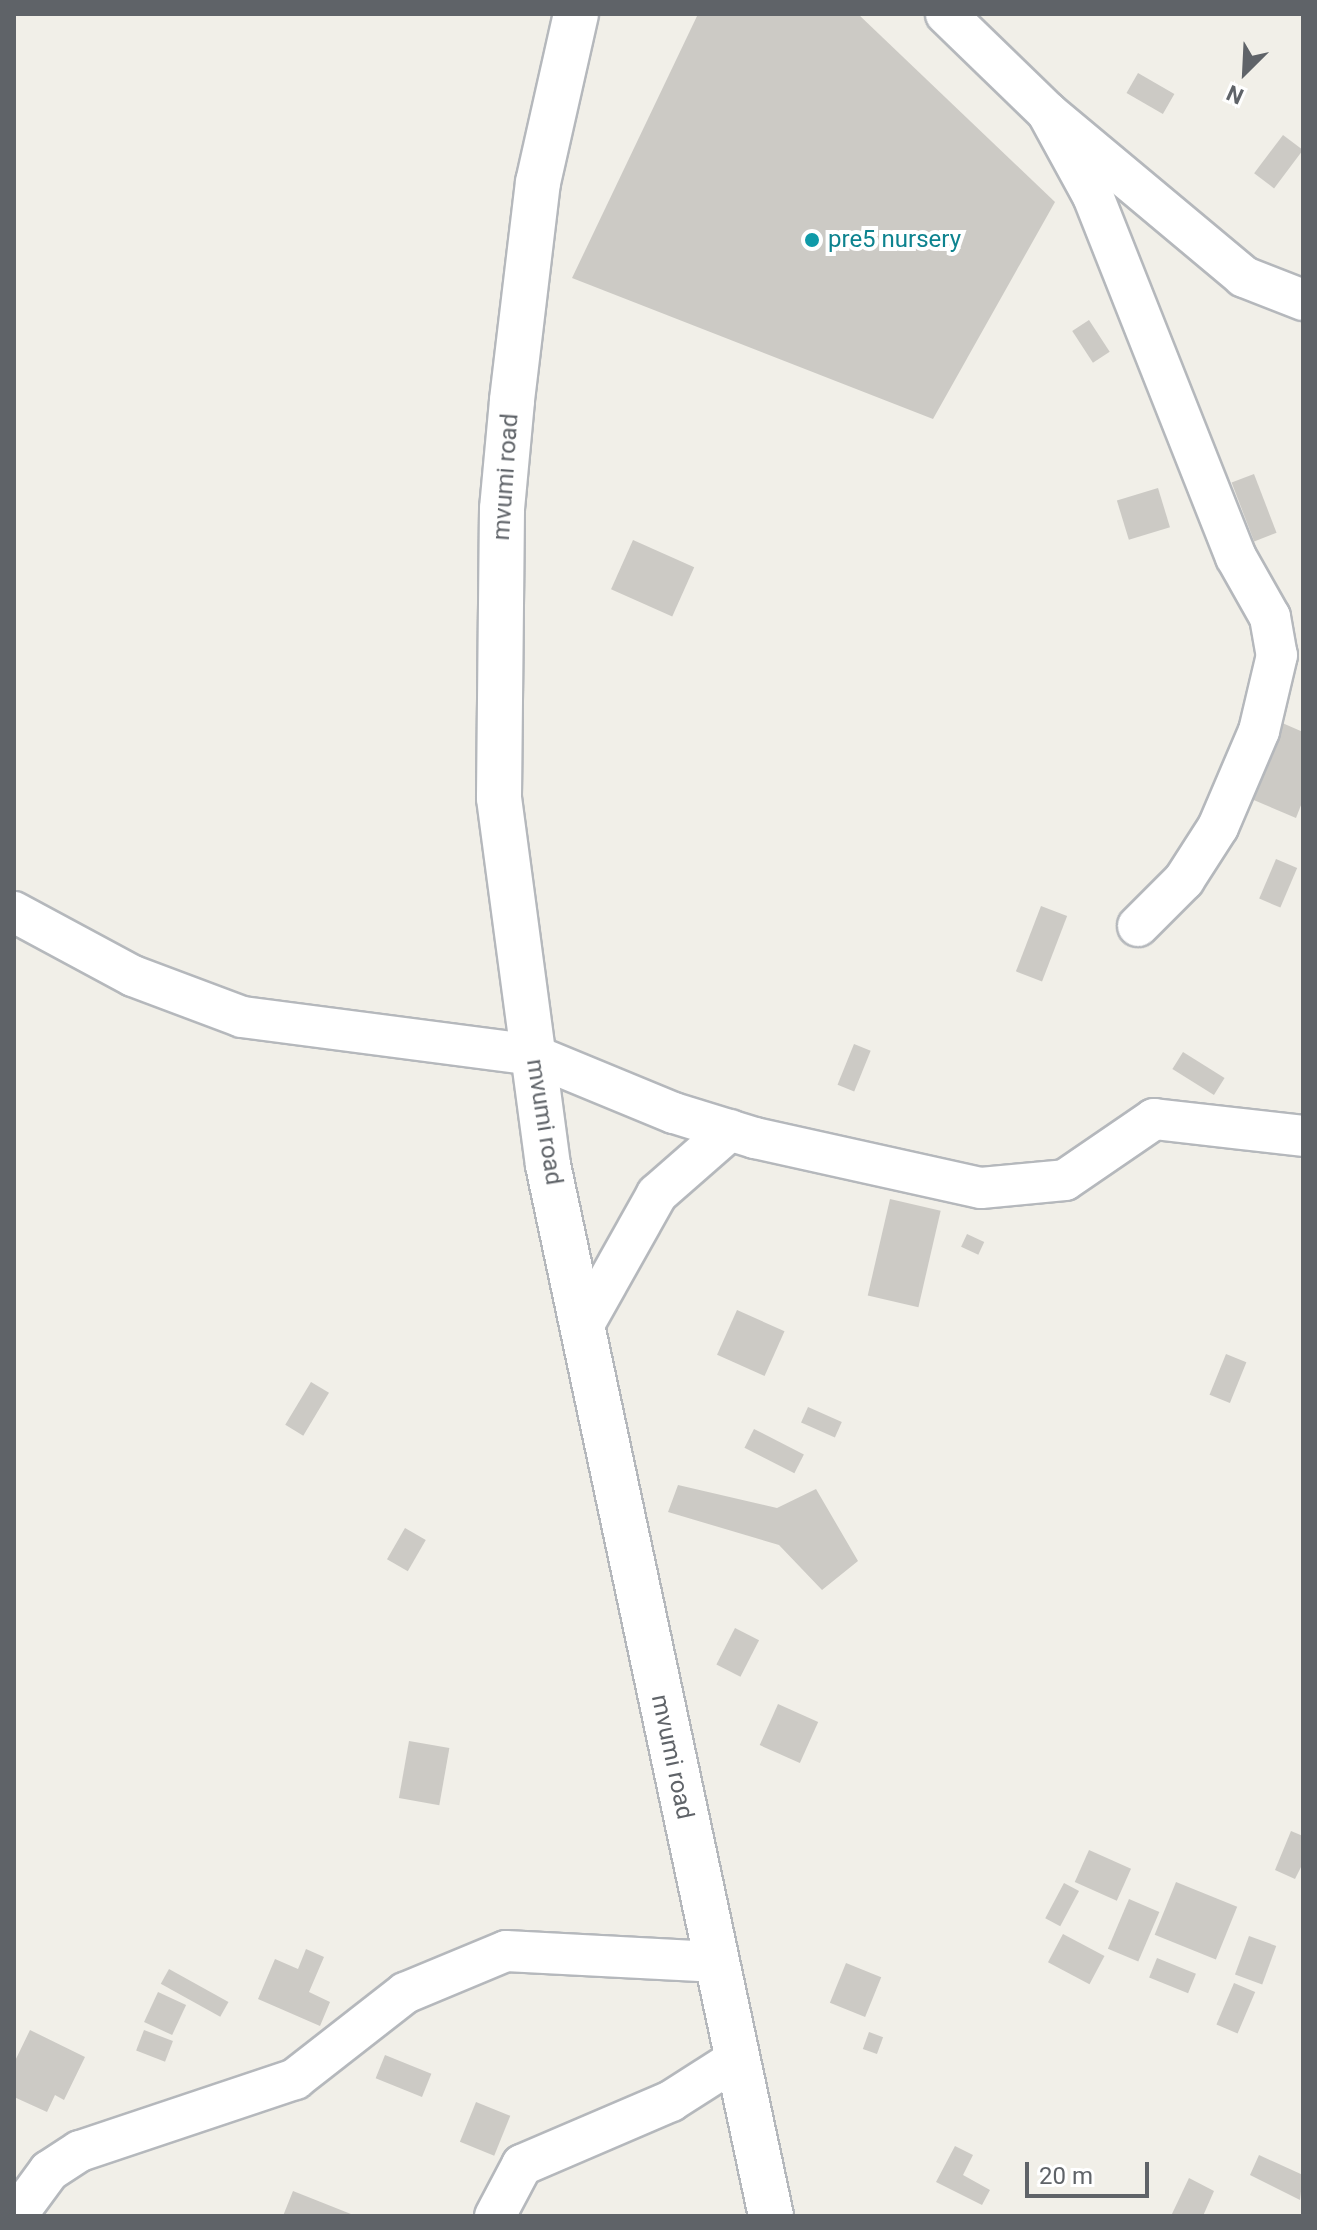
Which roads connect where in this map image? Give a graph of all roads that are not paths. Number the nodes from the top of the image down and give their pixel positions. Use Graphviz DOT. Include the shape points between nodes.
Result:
graph roads {
  1 [pos="576,14"];
  2 [pos="946,14"];
  3 [pos="1047,112"];
  4 [pos="1303,300"];
  5 [pos="14,912"];
  6 [pos="1138,926"];
  7 [pos="533,1055"];
  8 [pos="730,1130"];
  9 [pos="1303,1136"];
  10 [pos="583,1326"];
  11 [pos="714,1962"];
  12 [pos="735,2060"];
  13 [pos="16,2216"];
  14 [pos="495,2216"];
  15 [pos="771,2216"];
  1 -- 7 [label="street, mvumi road" via="538,182 502,509 499,798"];
  2 -- 3 [label="street"];
  3 -- 4 [label="street" via="1244,277"];
  3 -- 6 [label="street" via="1093,196 1236,557 1270,617 1277,655 1259,731 1218,827 1184,880"];
  5 -- 7 [label="street" via="133,976 242,1017"];
  7 -- 8 [label="street"];
  7 -- 10 [label="street, mvumi road" via="548,1165"];
  8 -- 9 [label="street" via="981,1188 1065,1180 1154,1119"];
  8 -- 10 [label="street" via="657,1194"];
  10 -- 11 [label="street, mvumi road"];
  11 -- 12 [label="street, mvumi road"];
  11 -- 13 [label="street" via="506,1951 405,1993 295,2079 80,2151 49,2171"];
  12 -- 14 [label="street" via="671,2101 522,2165"];
  12 -- 15 [label="street, mvumi road"];
}
